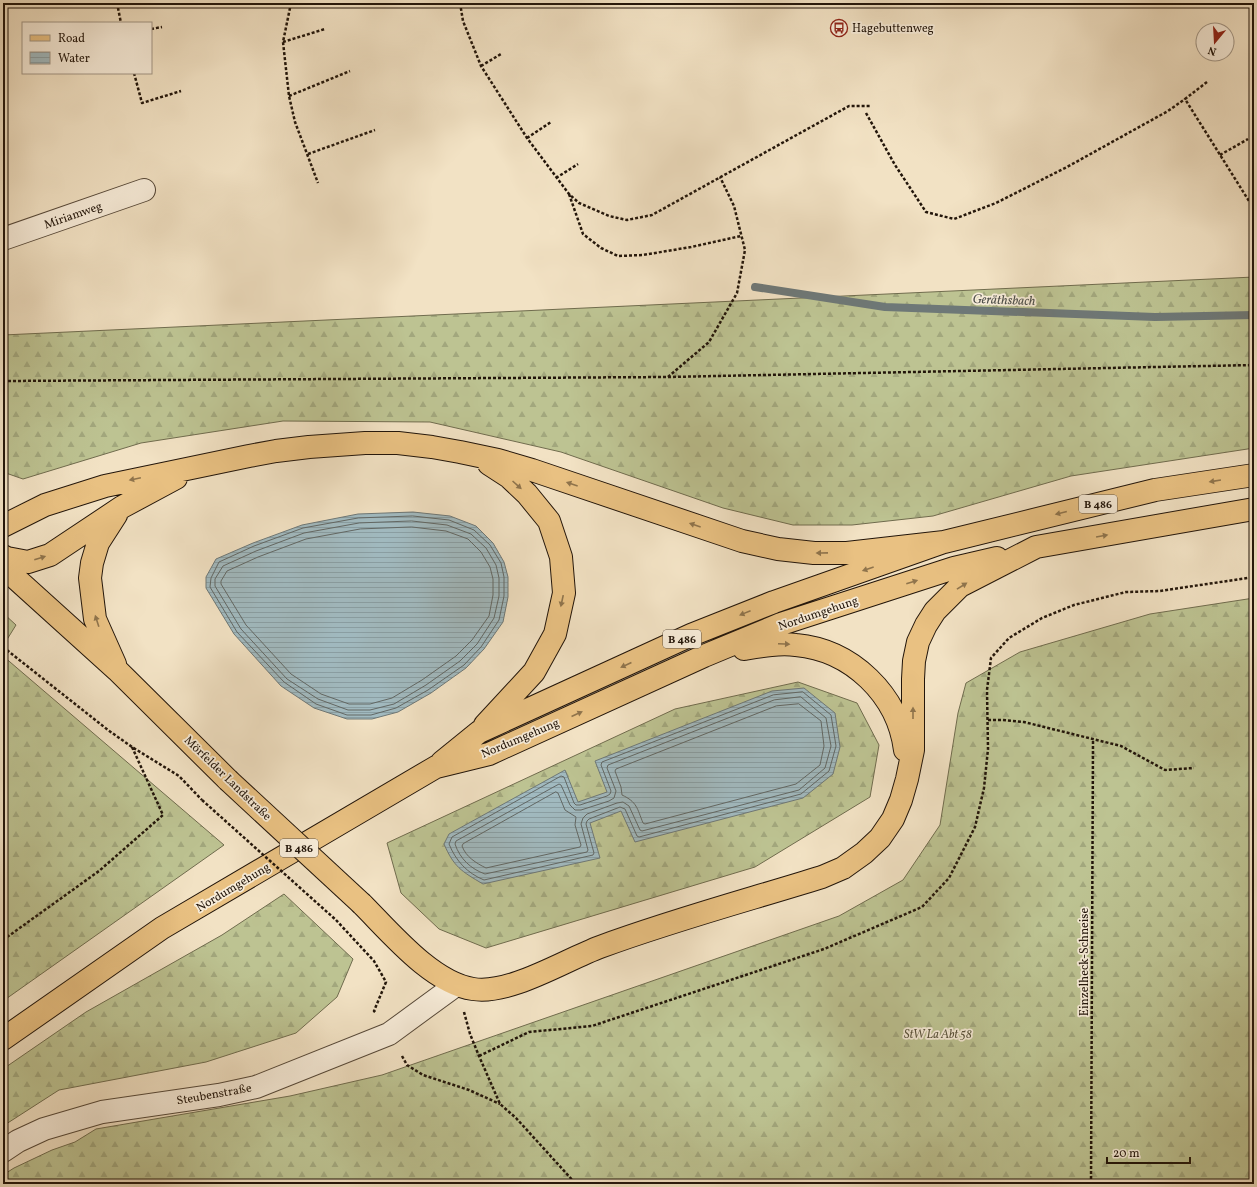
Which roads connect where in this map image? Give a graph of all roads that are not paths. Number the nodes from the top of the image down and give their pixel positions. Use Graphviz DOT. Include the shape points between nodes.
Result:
graph roads {
  1 [pos="144,190"];
  2 [pos="3,239"];
  3 [pos="460,452"];
  4 [pos="228,460"];
  5 [pos="1254,475"];
  6 [pos="122,507"];
  7 [pos="1254,509"];
  8 [pos="3,526"];
  9 [pos="944,542"];
  10 [pos="1036,547"];
  11 [pos="3,556"];
  12 [pos="3,567"];
  13 [pos="704,656"];
  14 [pos="117,670"];
  15 [pos="479,732"];
  16 [pos="436,767"];
  17 [pos="907,779"];
  18 [pos="456,985"];
  19 [pos="3,1039"];
  20 [pos="3,1151"];
  1 -- 2 [label="street, Miriamweg"];
  3 -- 4 [label="main road" via="432,447 365,443 276,451"];
  9 -- 3 [label="main road, one-way" via="847,553 778,549 742,541 532,470"];
  3 -- 15 [label="main road, one-way" via="488,463 508,477 527,494 549,521 561,557 564,593 555,634 534,672"];
  4 -- 6 [label="main road" via="175,478"];
  4 -- 8 [label="main road, one-way" via="105,486 45,505"];
  5 -- 9 [label="main road, B 486, one-way" via="1155,490"];
  11 -- 6 [label="main road, one-way" via="28,562 50,555"];
  14 -- 6 [label="main road, one-way" via="95,619 90,578 98,543"];
  10 -- 7 [label="main road, B 486, one-way"];
  9 -- 15 [label="main road, B 486, one-way" via="774,602 691,635"];
  13 -- 10 [label="main road, Nordumgehung / B 486, one-way" via="781,624 954,568"];
  17 -- 10 [label="main road, Mörfelder Landstraße, one-way" via="913,750 914,661 918,642 926,625 935,611 960,586"];
  12 -- 14 [label="main road, Mörfelder Landstraße"];
  16 -- 13 [label="main road, Nordumgehung / B 486, one-way" via="489,754"];
  13 -- 17 [label="main road, one-way" via="773,644 797,645 842,658 877,686 888,703 902,735"];
  14 -- 18 [label="main road, Mörfelder Landstraße, bridge" via="228,780 423,964"];
  15 -- 16 [label="main road, B 486"];
  16 -- 19 [label="main road, Nordumgehung / B 486" via="162,928"];
  17 -- 18 [label="main road, Mörfelder Landstraße" via="901,800 880,838 843,868 822,877 600,947 507,986 473,989"];
  18 -- 20 [label="street, Steubenstraße" via="389,1034 256,1087 102,1112 44,1129"];
}
